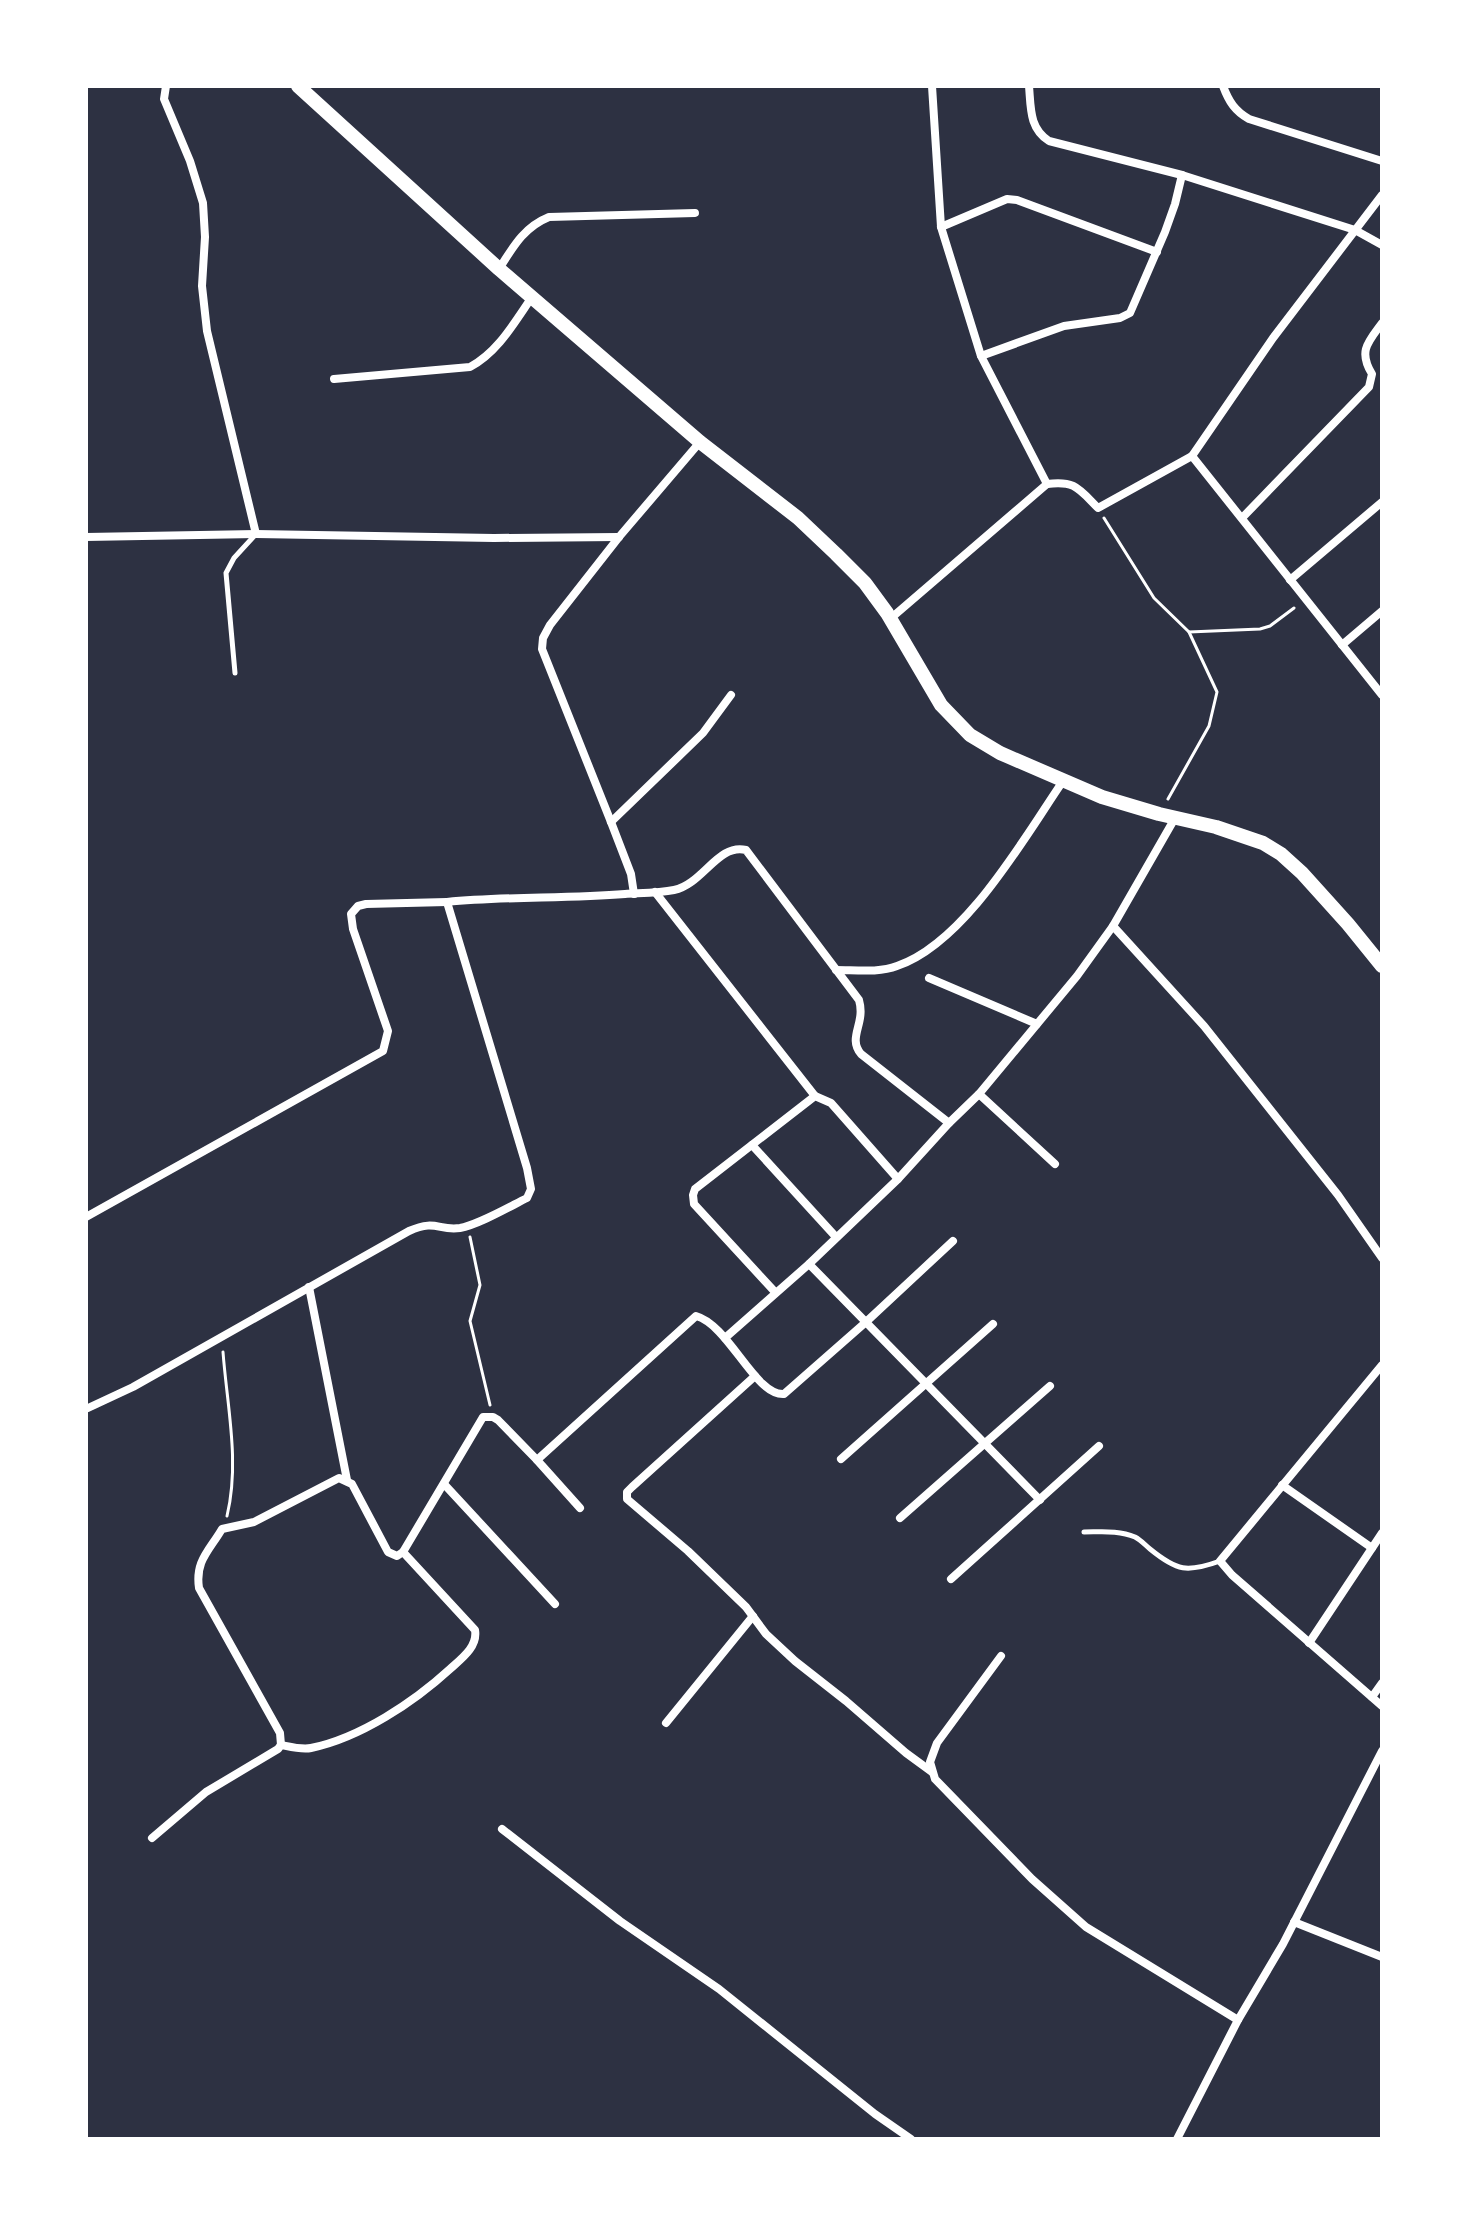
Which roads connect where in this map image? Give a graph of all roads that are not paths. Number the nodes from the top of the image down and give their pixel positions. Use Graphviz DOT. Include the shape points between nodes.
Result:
graph roads {
  1 [pos="166,86"];
  2 [pos="298,86"];
  3 [pos="932,86"];
  4 [pos="1029,86"];
  5 [pos="1223,86"];
  6 [pos="1382,161"];
  7 [pos="1182,175"];
  8 [pos="1382,195"];
  9 [pos="695,213"];
  10 [pos="941,227"];
  11 [pos="1355,230"];
  12 [pos="1382,245"];
  13 [pos="1157,252"];
  14 [pos="499,269"];
  15 [pos="532,297"];
  16 [pos="1382,323"];
  17 [pos="981,356"];
  18 [pos="334,379"];
  19 [pos="700,442"];
  20 [pos="1192,456"];
  21 [pos="1047,484"];
  22 [pos="1382,502"];
  23 [pos="1242,518"];
  24 [pos="256,534"];
  25 [pos="86,537"];
  26 [pos="619,537"];
  27 [pos="1290,580"];
  28 [pos="1382,611"];
  29 [pos="890,619"];
  30 [pos="1342,645"];
  31 [pos="235,673"];
  32 [pos="731,695"];
  33 [pos="1382,695"];
  34 [pos="1063,781"];
  35 [pos="1175,818"];
  36 [pos="611,822"];
  37 [pos="655,892"];
  38 [pos="634,894"];
  39 [pos="447,902"];
  40 [pos="1113,926"];
  41 [pos="1382,966"];
  42 [pos="836,970"];
  43 [pos="929,978"];
  44 [pos="1037,1024"];
  45 [pos="979,1094"];
  46 [pos="815,1096"];
  47 [pos="949,1123"];
  48 [pos="752,1145"];
  49 [pos="1055,1164"];
  50 [pos="898,1179"];
  51 [pos="86,1217"];
  52 [pos="836,1237"];
  53 [pos="953,1241"];
  54 [pos="1382,1258"];
  55 [pos="809,1264"];
  56 [pos="309,1287"];
  57 [pos="775,1292"];
  58 [pos="866,1322"];
  59 [pos="993,1324"];
  60 [pos="725,1338"];
  61 [pos="1382,1365"];
  62 [pos="755,1376"];
  63 [pos="925,1383"];
  64 [pos="1050,1386"];
  65 [pos="88,1408"];
  66 [pos="984,1443"];
  67 [pos="1099,1446"];
  68 [pos="841,1459"];
  69 [pos="537,1460"];
  70 [pos="347,1480"];
  71 [pos="444,1484"];
  72 [pos="1282,1485"];
  73 [pos="1040,1500"];
  74 [pos="580,1508"];
  75 [pos="900,1518"];
  76 [pos="1084,1532"];
  77 [pos="1382,1533"];
  78 [pos="1372,1548"];
  79 [pos="403,1552"];
  80 [pos="1220,1561"];
  81 [pos="951,1579"];
  82 [pos="555,1604"];
  83 [pos="753,1616"];
  84 [pos="1309,1643"];
  85 [pos="1001,1656"];
  86 [pos="1382,1683"];
  87 [pos="1372,1697"];
  88 [pos="1382,1706"];
  89 [pos="666,1723"];
  90 [pos="281,1745"];
  91 [pos="1382,1751"];
  92 [pos="932,1772"];
  93 [pos="502,1829"];
  94 [pos="152,1838"];
  95 [pos="1294,1922"];
  96 [pos="1382,1957"];
  97 [pos="1238,2020"];
  98 [pos="911,2139"];
  99 [pos="1177,2139"];
  1 -- 24 [label="street" via="164,99 203,203 207,331"];
  2 -- 14 [label="street"];
  3 -- 10 [label="street"];
  4 -- 7 [label="street" via="1032,122 1049,141"];
  5 -- 6 [label="street" via="1234,109 1249,119"];
  7 -- 11 [label="street"];
  7 -- 13 [label="street"];
  8 -- 11 [label="street"];
  9 -- 14 [label="street" via="549,217 525,231"];
  10 -- 13 [label="street" via="1007,199 1017,200"];
  10 -- 17 [label="street"];
  11 -- 12 [label="street"];
  11 -- 20 [label="street"];
  13 -- 17 [label="street" via="1125,317 1064,326"];
  14 -- 15 [label="street"];
  15 -- 18 [label="street" via="495,348 470,367"];
  15 -- 19 [label="street"];
  16 -- 23 [label="street" via="1365,350 1372,374 1369,387"];
  17 -- 21 [label="street"];
  19 -- 26 [label="street"];
  19 -- 29 [label="street" via="798,518 865,583"];
  20 -- 21 [label="street" via="1098,508 1067,482"];
  20 -- 23 [label="street"];
  21 -- 29 [label="street"];
  22 -- 27 [label="street"];
  23 -- 27 [label="street"];
  24 -- 25 [label="street"];
  24 -- 26 [label="street"];
  24 -- 31 [label="lane" via="226,573"];
  26 -- 36 [label="street" via="550,625 542,649"];
  27 -- 30 [label="street"];
  28 -- 30 [label="street"];
  29 -- 34 [label="street" via="927,684 959,726 1000,753"];
  30 -- 33 [label="street"];
  32 -- 36 [label="street" via="703,733"];
  34 -- 35 [label="street"];
  34 -- 42 [label="street" via="970,911 926,952 893,968"];
  35 -- 40 [label="street"];
  35 -- 41 [label="street" via="1247,836 1281,854"];
  36 -- 38 [label="street"];
  37 -- 38 [label="street"];
  37 -- 42 [label="street" via="690,884 723,853 746,850"];
  37 -- 46 [label="street"];
  38 -- 39 [label="street"];
  39 -- 51 [label="street" via="366,904 351,914 388,1031 383,1051"];
  39 -- 56 [label="street" via="531,1182 530,1194 468,1226 423,1225"];
  40 -- 44 [label="street"];
  40 -- 54 [label="street" via="1204,1026"];
  42 -- 47 [label="street" via="862,1010 856,1048"];
  43 -- 44 [label="street"];
  44 -- 45 [label="street"];
  45 -- 47 [label="street"];
  45 -- 49 [label="street"];
  46 -- 48 [label="street"];
  46 -- 50 [label="street" via="831,1103"];
  47 -- 50 [label="street"];
  48 -- 52 [label="street"];
  48 -- 57 [label="street" via="695,1189 693,1200"];
  50 -- 52 [label="street"];
  52 -- 55 [label="street"];
  53 -- 58 [label="street"];
  55 -- 57 [label="street"];
  55 -- 58 [label="street"];
  56 -- 65 [label="street"];
  56 -- 70 [label="street"];
  57 -- 60 [label="street"];
  58 -- 62 [label="street" via="784,1394 775,1394"];
  58 -- 63 [label="street"];
  59 -- 63 [label="street"];
  60 -- 62 [label="street"];
  60 -- 69 [label="street" via="704,1318 692,1317"];
  61 -- 72 [label="street"];
  62 -- 83 [label="street" via="626,1495"];
  63 -- 66 [label="street"];
  63 -- 68 [label="street"];
  64 -- 66 [label="street"];
  66 -- 73 [label="street"];
  66 -- 75 [label="street"];
  67 -- 73 [label="street"];
  69 -- 71 [label="street" via="498,1420 483,1417"];
  69 -- 74 [label="street"];
  70 -- 79 [label="street" via="388,1552"];
  70 -- 90 [label="street" via="339,1478 254,1522 222,1529 199,1565 199,1588 280,1733"];
  71 -- 79 [label="street"];
  71 -- 82 [label="street"];
  72 -- 78 [label="street"];
  72 -- 80 [label="street"];
  73 -- 81 [label="street"];
  76 -- 80 [label="lane" via="1130,1535 1186,1570"];
  77 -- 78 [label="street"];
  78 -- 84 [label="street"];
  79 -- 90 [label="street" via="471,1625 476,1640 425,1693 378,1722 308,1749"];
  80 -- 84 [label="street"];
  83 -- 89 [label="street"];
  83 -- 92 [label="street" via="795,1661"];
  84 -- 87 [label="street"];
  85 -- 92 [label="street" via="937,1743"];
  86 -- 87 [label="street"];
  87 -- 88 [label="street"];
  90 -- 94 [label="street" via="206,1792"];
  91 -- 95 [label="street"];
  92 -- 97 [label="street" via="1032,1879 1086,1927"];
  93 -- 98 [label="street"];
  95 -- 96 [label="street"];
  95 -- 97 [label="street"];
  97 -- 99 [label="street"];
}
